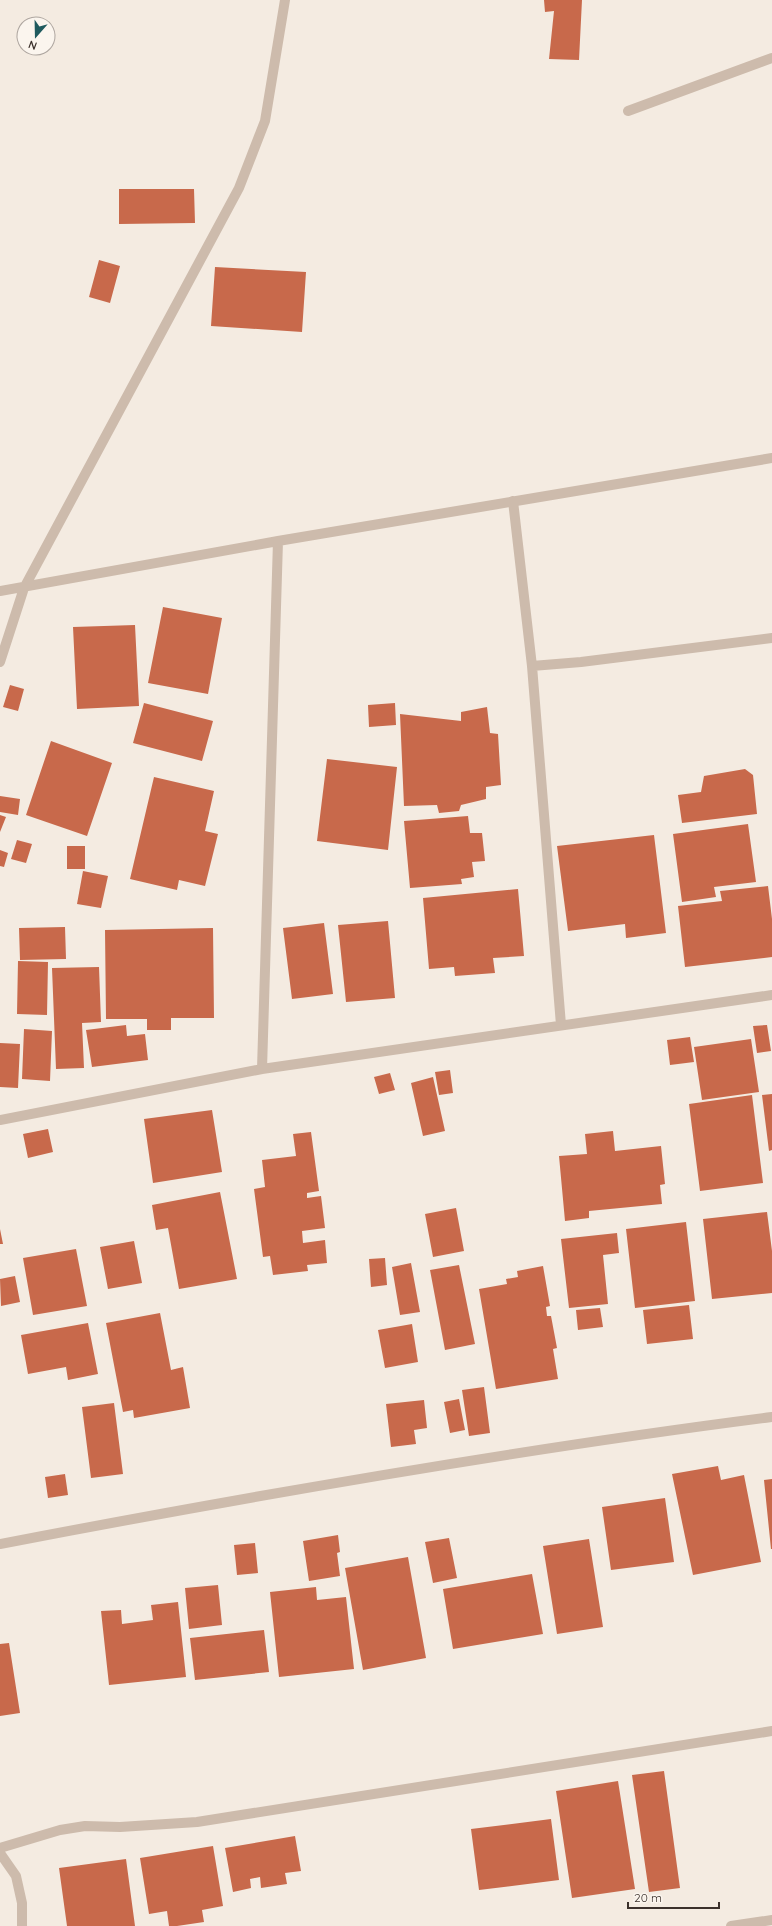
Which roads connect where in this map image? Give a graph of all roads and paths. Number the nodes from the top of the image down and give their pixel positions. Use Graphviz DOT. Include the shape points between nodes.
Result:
graph roads {
  1 [pos="285,0"];
  2 [pos="772,58"];
  3 [pos="628,111"];
  4 [pos="772,458"];
  5 [pos="513,501"];
  6 [pos="278,541"];
  7 [pos="24,588"];
  8 [pos="0,591"];
  9 [pos="772,638"];
  10 [pos="0,662"];
  11 [pos="532,666"];
  12 [pos="772,995"];
  13 [pos="561,1025"];
  14 [pos="262,1069"];
  15 [pos="0,1120"];
  16 [pos="772,1417"];
  17 [pos="0,1544"];
  18 [pos="772,1731"];
  19 [pos="0,1848"];
  20 [pos="0,1853"];
  21 [pos="772,1920"];
  22 [pos="22,1926"];
  23 [pos="731,1926"];
  1 -- 7 [label="street" via="265,121 239,188"];
  2 -- 3 [label="street"];
  4 -- 5 [label="street"];
  5 -- 6 [label="street"];
  5 -- 11 [label="street"];
  6 -- 7 [label="street"];
  6 -- 14 [label="street"];
  7 -- 8 [label="street"];
  7 -- 10 [label="street"];
  9 -- 11 [label="street"];
  11 -- 13 [label="street"];
  12 -- 13 [label="street"];
  13 -- 14 [label="street"];
  14 -- 15 [label="street"];
  16 -- 17 [label="street" via="594,1441 179,1509"];
  18 -- 19 [label="street" via="197,1822 120,1827 85,1826 60,1830"];
  20 -- 22 [label="street" via="16,1876 22,1903"];
  21 -- 23 [label="street"];
}
